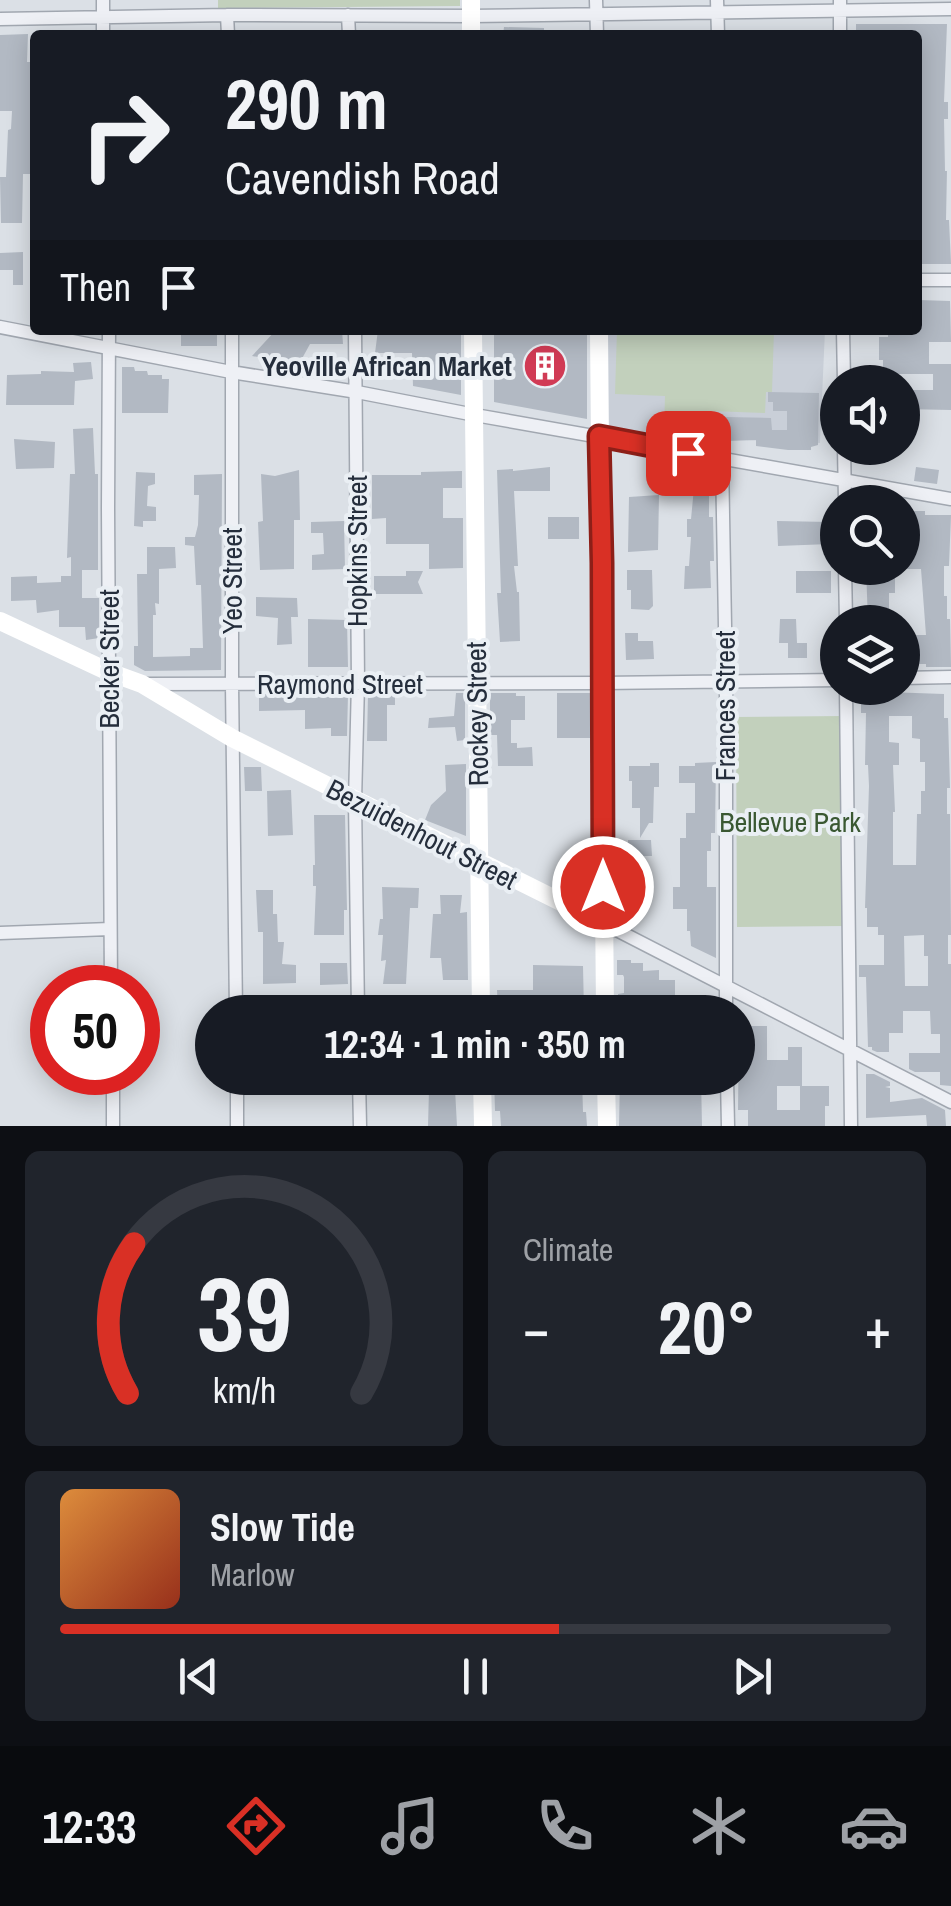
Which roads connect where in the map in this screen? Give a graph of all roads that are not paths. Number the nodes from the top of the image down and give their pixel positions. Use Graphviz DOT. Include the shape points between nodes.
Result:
graph roads {
  1 [pos="103,0"];
  2 [pos="840,5"];
  3 [pos="596,6"];
  4 [pos="717,6"];
  5 [pos="951,9"];
  6 [pos="228,15"];
  7 [pos="348,15"];
  8 [pos="471,17"];
  9 [pos="0,19"];
  10 [pos="103,19"];
  11 [pos="104,30"];
  12 [pos="228,30"];
  13 [pos="349,30"];
  14 [pos="922,280"];
  15 [pos="951,280"];
  16 [pos="0,327"];
  17 [pos="30,332"];
  18 [pos="44,335"];
  19 [pos="109,335"];
  20 [pos="232,335"];
  21 [pos="356,335"];
  22 [pos="473,335"];
  23 [pos="599,335"];
  24 [pos="843,335"];
  25 [pos="110,347"];
  26 [pos="844,365"];
  27 [pos="231,372"];
  28 [pos="357,392"];
  29 [pos="474,415"];
  30 [pos="599,436"];
  31 [pos="722,460"];
  32 [pos="844,465"];
  33 [pos="844,480"];
  34 [pos="844,485"];
  35 [pos="951,500"];
  36 [pos="0,621"];
  37 [pos="109,672"];
  38 [pos="951,677"];
  39 [pos="920,678"];
  40 [pos="820,680"];
  41 [pos="726,681"];
  42 [pos="358,683"];
  43 [pos="602,683"];
  44 [pos="142,684"];
  45 [pos="476,684"];
  46 [pos="232,685"];
  47 [pos="846,705"];
  48 [pos="232,738"];
  49 [pos="356,800"];
  50 [pos="478,863"];
  51 [pos="603,924"];
  52 [pos="110,930"];
  53 [pos="0,933"];
  54 [pos="111,965"];
  55 [pos="726,988"];
  56 [pos="236,995"];
  57 [pos="358,995"];
  58 [pos="481,995"];
  59 [pos="605,995"];
  60 [pos="726,995"];
  61 [pos="850,1052"];
  62 [pos="113,1095"];
  63 [pos="237,1095"];
  64 [pos="359,1095"];
  65 [pos="482,1095"];
  66 [pos="606,1095"];
  67 [pos="727,1095"];
  68 [pos="951,1102"];
  69 [pos="114,1126"];
  70 [pos="237,1126"];
  71 [pos="360,1126"];
  72 [pos="483,1126"];
  73 [pos="606,1126"];
  74 [pos="728,1126"];
  75 [pos="852,1126"];
  1 -- 10 [label="street"];
  2 -- 4 [label="street"];
  2 -- 5 [label="street"];
  3 -- 4 [label="street"];
  3 -- 8 [label="street"];
  6 -- 7 [label="street"];
  6 -- 10 [label="street"];
  6 -- 12 [label="street"];
  7 -- 8 [label="street"];
  7 -- 13 [label="street"];
  9 -- 10 [label="street"];
  10 -- 11 [label="street"];
  14 -- 15 [label="street"];
  16 -- 17 [label="street"];
  18 -- 25 [label="street"];
  19 -- 25 [label="street, Becker Street"];
  20 -- 27 [label="street, Yeo Street"];
  21 -- 28 [label="street, Hopkins Street"];
  22 -- 29 [label="main road, Rockey Street"];
  23 -- 30 [label="main road"];
  24 -- 26 [label="street"];
  25 -- 27 [label="street"];
  25 -- 37 [label="street, Becker Street"];
  27 -- 28 [label="street"];
  27 -- 46 [label="street, Yeo Street"];
  28 -- 29 [label="street"];
  28 -- 42 [label="street, Hopkins Street"];
  29 -- 30 [label="street"];
  29 -- 45 [label="main road, Rockey Street"];
  30 -- 31 [label="street"];
  30 -- 43 [label="main road"];
  31 -- 33 [label="street"];
  31 -- 41 [label="street, Frances Street"];
  32 -- 33 [label="street"];
  33 -- 34 [label="street"];
  33 -- 35 [label="street"];
  36 -- 37 [label="main road, Bezuidenhout Street"];
  37 -- 44 [label="main road, Bezuidenhout Street"];
  37 -- 52 [label="street, Becker Street"];
  38 -- 39 [label="street"];
  40 -- 41 [label="street, Raymond Street"];
  41 -- 43 [label="street, Raymond Street"];
  41 -- 55 [label="street, Frances Street"];
  42 -- 45 [label="street, Raymond Street"];
  42 -- 46 [label="street, Raymond Street"];
  42 -- 49 [label="street, Hopkins Street"];
  43 -- 45 [label="street, Raymond Street"];
  43 -- 51 [label="main road"];
  44 -- 46 [label="street, Raymond Street"];
  44 -- 48 [label="main road, Bezuidenhout Street"];
  45 -- 50 [label="main road, Rockey Street"];
  46 -- 48 [label="street, Yeo Street"];
  47 -- 61 [label="street"];
  48 -- 49 [label="main road, Bezuidenhout Street"];
  48 -- 56 [label="street, Yeo Street"];
  49 -- 50 [label="main road, Bezuidenhout Street"];
  49 -- 57 [label="street, Hopkins Street"];
  50 -- 51 [label="main road, Bezuidenhout Street"];
  50 -- 58 [label="main road, Rockey Street"];
  51 -- 55 [label="street, Bezuidenhout Street"];
  51 -- 59 [label="main road"];
  52 -- 53 [label="street"];
  52 -- 54 [label="street, Becker Street"];
  55 -- 60 [label="street, Frances Street"];
  55 -- 61 [label="street, Bezuidenhout Street"];
  61 -- 68 [label="street, Bezuidenhout Street"];
  61 -- 75 [label="street"];
  62 -- 69 [label="street"];
  63 -- 70 [label="street"];
  64 -- 71 [label="street"];
  65 -- 72 [label="main road"];
  66 -- 73 [label="main road"];
  67 -- 74 [label="street"];
}
